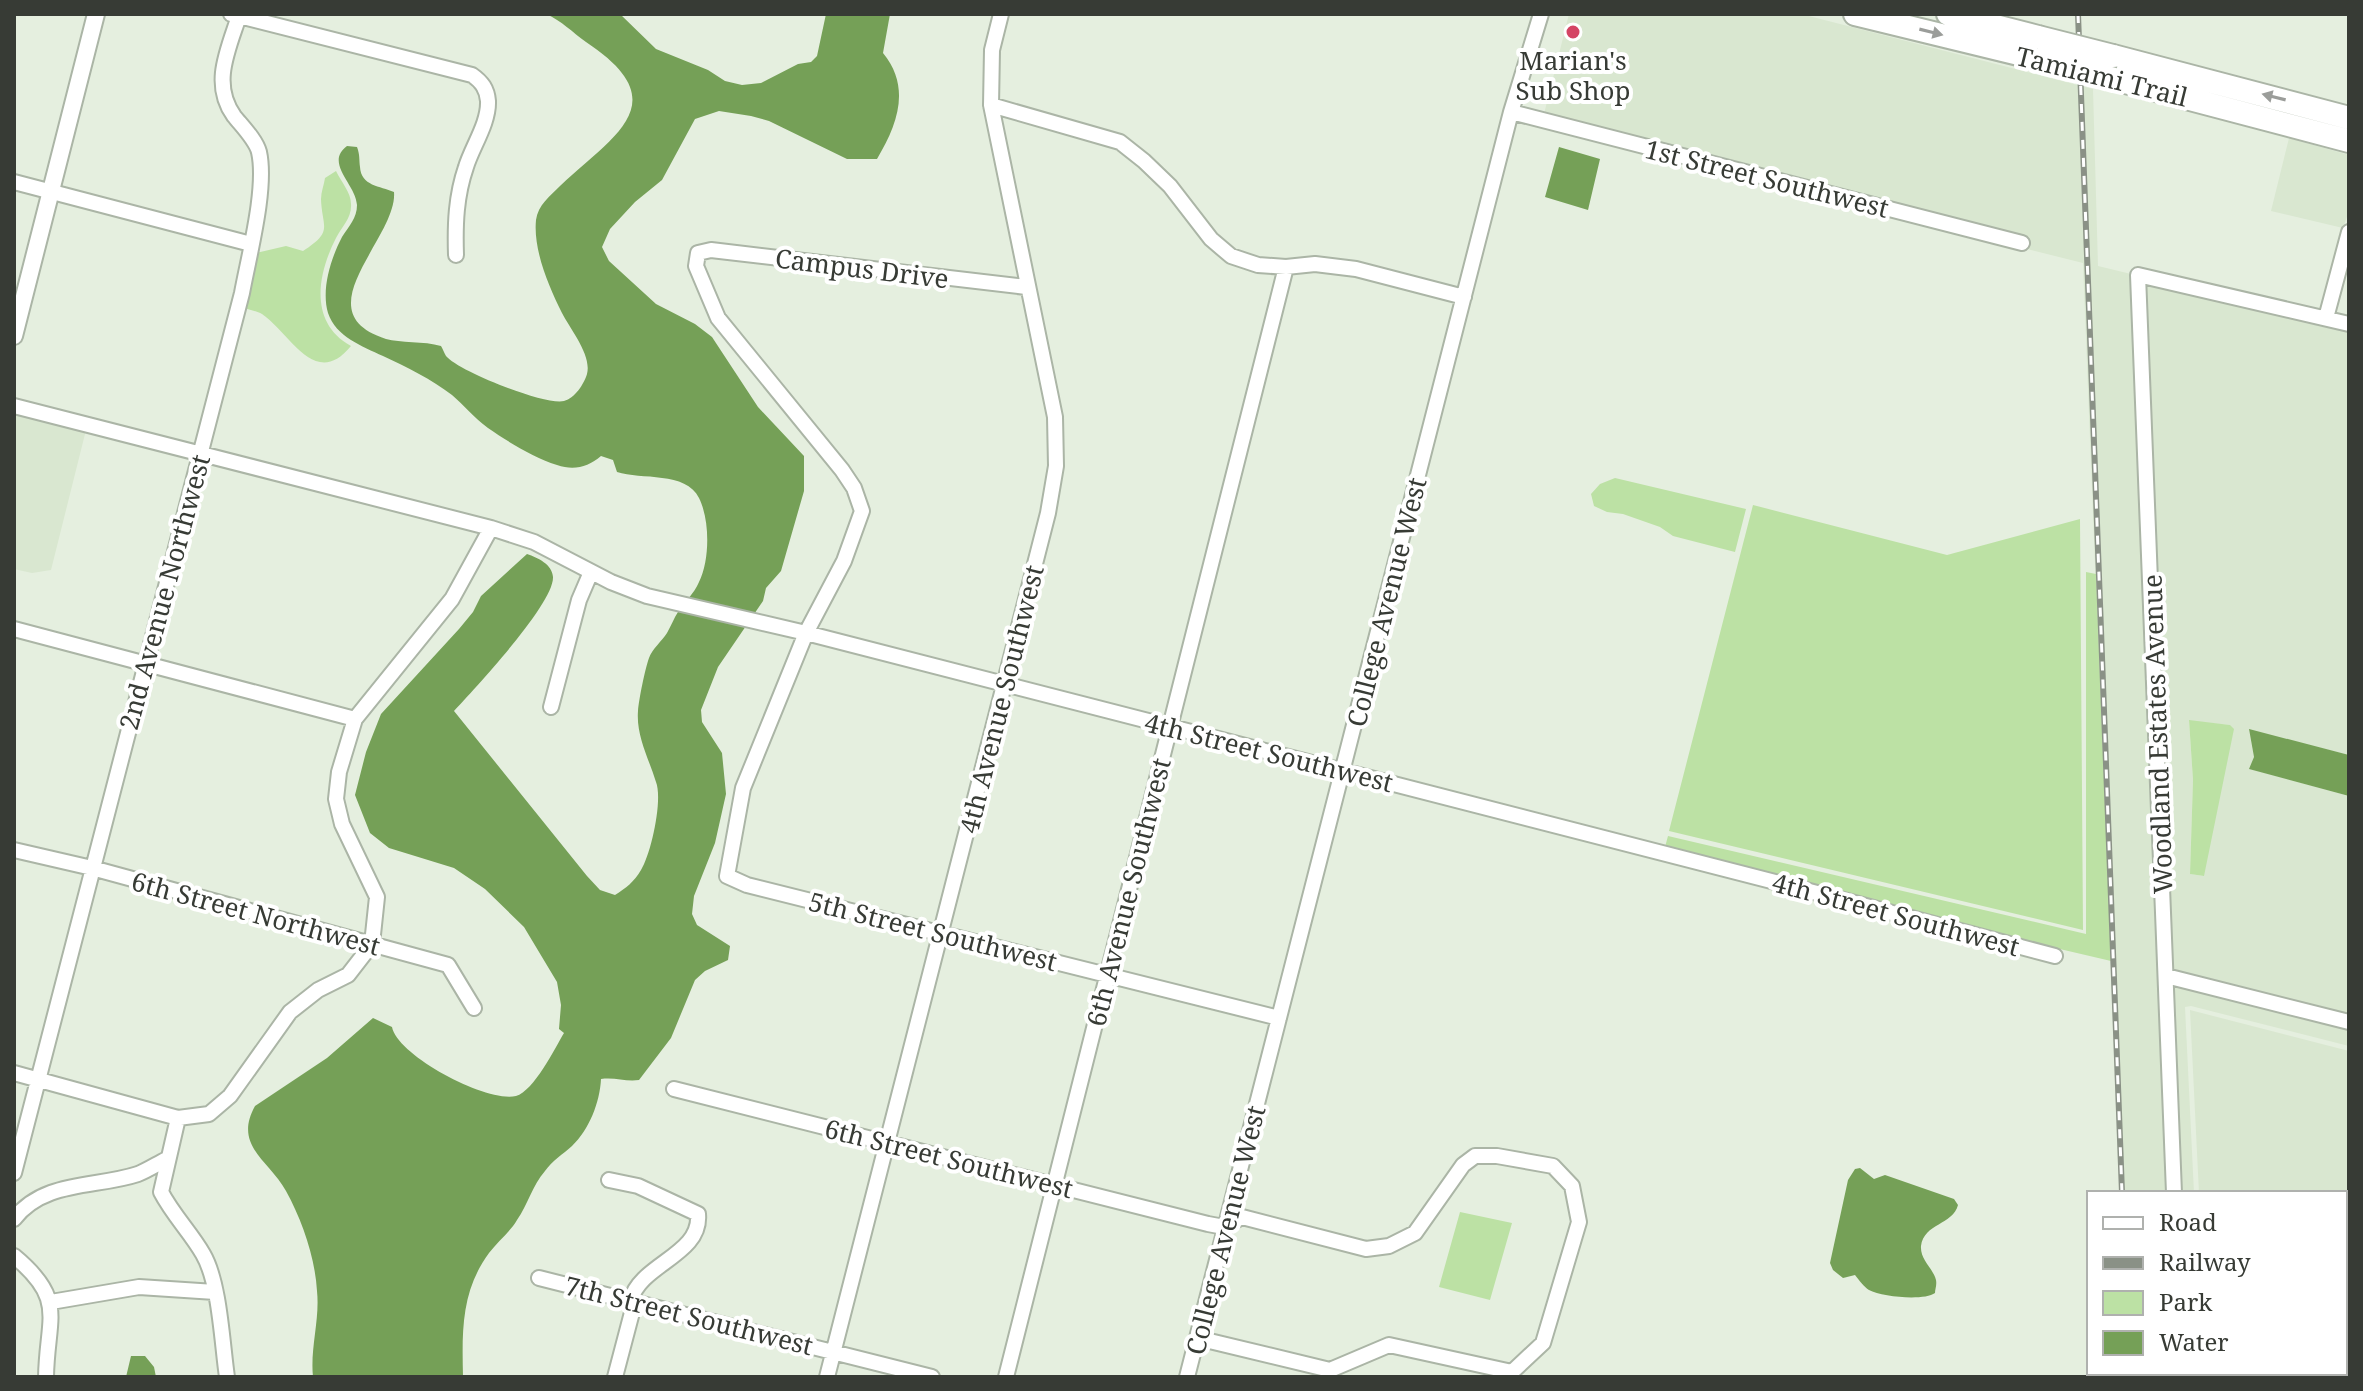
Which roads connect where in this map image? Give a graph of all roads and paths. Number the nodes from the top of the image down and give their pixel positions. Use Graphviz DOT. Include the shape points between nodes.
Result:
graph roads {
  1 [pos="96,14"];
  2 [pos="1001,14"];
  3 [pos="1541,14"];
  4 [pos="1855,14"];
  5 [pos="1948,14"];
  6 [pos="235,15"];
  7 [pos="273,19"];
  8 [pos="2038,48"];
  9 [pos="2114,67"];
  10 [pos="991,105"];
  11 [pos="1511,112"];
  12 [pos="2349,118"];
  13 [pos="2349,141"];
  14 [pos="14,182"];
  15 [pos="51,191"];
  16 [pos="2349,232"];
  17 [pos="2022,243"];
  18 [pos="251,244"];
  19 [pos="456,255"];
  20 [pos="1286,267"];
  21 [pos="1026,287"];
  22 [pos="1464,297"];
  23 [pos="2326,318"];
  24 [pos="2349,324"];
  25 [pos="14,336"];
  26 [pos="14,406"];
  27 [pos="200,452"];
  28 [pos="491,528"];
  29 [pos="591,572"];
  30 [pos="14,629"];
  31 [pos="806,633"];
  32 [pos="145,662"];
  33 [pos="1005,685"];
  34 [pos="551,707"];
  35 [pos="355,719"];
  36 [pos="1170,727"];
  37 [pos="1343,771"];
  38 [pos="14,850"];
  39 [pos="92,868"];
  40 [pos="941,932"];
  41 [pos="372,944"];
  42 [pos="2055,956"];
  43 [pos="1106,974"];
  44 [pos="2166,976"];
  45 [pos="474,1008"];
  46 [pos="1279,1018"];
  47 [pos="2349,1022"];
  48 [pos="14,1073"];
  49 [pos="39,1079"];
  50 [pos="674,1089"];
  51 [pos="178,1118"];
  52 [pos="888,1143"];
  53 [pos="167,1159"];
  54 [pos="14,1173"];
  55 [pos="609,1180"];
  56 [pos="1054,1185"];
  57 [pos="2174,1191"];
  58 [pos="14,1219"];
  59 [pos="1224,1227"];
  60 [pos="14,1256"];
  61 [pos="539,1278"];
  62 [pos="215,1292"];
  63 [pos="633,1300"];
  64 [pos="51,1302"];
  65 [pos="1197,1338"];
  66 [pos="834,1352"];
  67 [pos="46,1377"];
  68 [pos="227,1377"];
  69 [pos="615,1377"];
  70 [pos="827,1377"];
  71 [pos="932,1377"];
  72 [pos="1006,1377"];
  73 [pos="1187,1377"];
  1 -- 15 [label="street"];
  2 -- 10 [label="street, 4th Avenue Southwest" via="992,50"];
  3 -- 11 [label="street, College Avenue West"];
  4 -- 8 [label="main road, Tamiami Trail, one-way"];
  5 -- 8 [label="main road, Tamiami Trail"];
  6 -- 7 [label="street"];
  6 -- 18 [label="street, 2nd Avenue Northwest" via="221,84 227,106 258,149 260,181"];
  7 -- 19 [label="street" via="472,75 483,83 487,111 454,213"];
  8 -- 9 [label="main road, Tamiami Trail, bridge"];
  12 -- 9 [label="main road, Tamiami Trail, one-way"];
  9 -- 13 [label="main road, Tamiami Trail"];
  10 -- 20 [label="street" via="1120,142 1170,186 1231,256"];
  10 -- 21 [label="street, 4th Avenue Southwest"];
  11 -- 17 [label="street, 1st Street Southwest"];
  11 -- 22 [label="street, College Avenue West"];
  14 -- 15 [label="street"];
  15 -- 18 [label="street"];
  15 -- 25 [label="street"];
  16 -- 23 [label="street"];
  18 -- 27 [label="street, 2nd Avenue Northwest"];
  20 -- 22 [label="street" via="1356,269"];
  20 -- 36 [label="street, 6th Avenue Southwest"];
  21 -- 31 [label="street, Campus Drive" via="711,250 698,253 696,266 718,318 842,470 862,511 844,561"];
  21 -- 33 [label="street, 4th Avenue Southwest" via="1055,417 1056,466"];
  22 -- 37 [label="street, College Avenue West"];
  23 -- 24 [label="street"];
  23 -- 44 [label="street, Woodland Estates Avenue" via="2138,275"];
  26 -- 27 [label="street, 4th Street Southwest"];
  27 -- 28 [label="street, 4th Street Southwest"];
  27 -- 32 [label="street, 2nd Avenue Northwest"];
  28 -- 29 [label="street, 4th Street Southwest" via="534,542"];
  28 -- 35 [label="street" via="452,599"];
  29 -- 31 [label="street, 4th Street Southwest" via="664,602"];
  29 -- 34 [label="street"];
  30 -- 32 [label="street"];
  31 -- 33 [label="street, 4th Street Southwest"];
  31 -- 40 [label="street, 5th Street Southwest" via="743,788 727,876"];
  32 -- 35 [label="street"];
  32 -- 39 [label="street, 2nd Avenue Northwest"];
  33 -- 36 [label="street, 4th Street Southwest"];
  33 -- 40 [label="street, 4th Avenue Southwest"];
  35 -- 41 [label="street" via="336,799 342,824 377,897"];
  36 -- 37 [label="street, 4th Street Southwest"];
  36 -- 43 [label="street, 6th Avenue Southwest"];
  37 -- 42 [label="street, 4th Street Southwest"];
  37 -- 46 [label="street, College Avenue West"];
  38 -- 39 [label="street, 6th Street Northwest"];
  39 -- 41 [label="street, 6th Street Northwest"];
  39 -- 49 [label="street, 2nd Avenue Northwest"];
  40 -- 43 [label="street, 5th Street Southwest"];
  40 -- 52 [label="street, 4th Avenue Southwest"];
  41 -- 45 [label="street, 6th Street Northwest" via="448,965"];
  41 -- 51 [label="street" via="348,975 290,1012 230,1096 209,1114"];
  43 -- 46 [label="street, 5th Street Southwest"];
  43 -- 56 [label="street, 6th Avenue Southwest"];
  44 -- 47 [label="street"];
  44 -- 57 [label="street, Woodland Estates Avenue"];
  46 -- 59 [label="street, College Avenue West"];
  48 -- 49 [label="street"];
  49 -- 51 [label="street"];
  49 -- 54 [label="street, 2nd Avenue Northwest"];
  50 -- 52 [label="street, 6th Street Southwest"];
  51 -- 53 [label="street"];
  52 -- 56 [label="street, 6th Street Southwest"];
  52 -- 66 [label="street, 4th Avenue Southwest"];
  53 -- 58 [label="street" via="139,1174 48,1193 33,1199"];
  53 -- 62 [label="street" via="161,1192 205,1256"];
  55 -- 63 [label="street" via="638,1186 698,1214 693,1236 637,1287"];
  56 -- 59 [label="street, 6th Street Southwest"];
  56 -- 72 [label="street, 6th Avenue Southwest"];
  59 -- 65 [label="street, College Avenue West"];
  59 -- 65 [label="street" via="1242,1217 1366,1249 1389,1246 1415,1233 1475,1156 1553,1166 1572,1186 1579,1222 1543,1343 1512,1372 1389,1345 1330,1370"];
  60 -- 64 [label="street" via="34,1273"];
  61 -- 63 [label="street, 7th Street Southwest"];
  62 -- 64 [label="street" via="139,1287"];
  62 -- 68 [label="street"];
  63 -- 66 [label="street, 7th Street Southwest"];
  63 -- 69 [label="street"];
  64 -- 67 [label="street"];
  65 -- 73 [label="street, College Avenue West"];
  66 -- 70 [label="street, 4th Avenue Southwest"];
  66 -- 71 [label="street, 7th Street Southwest"];
}
